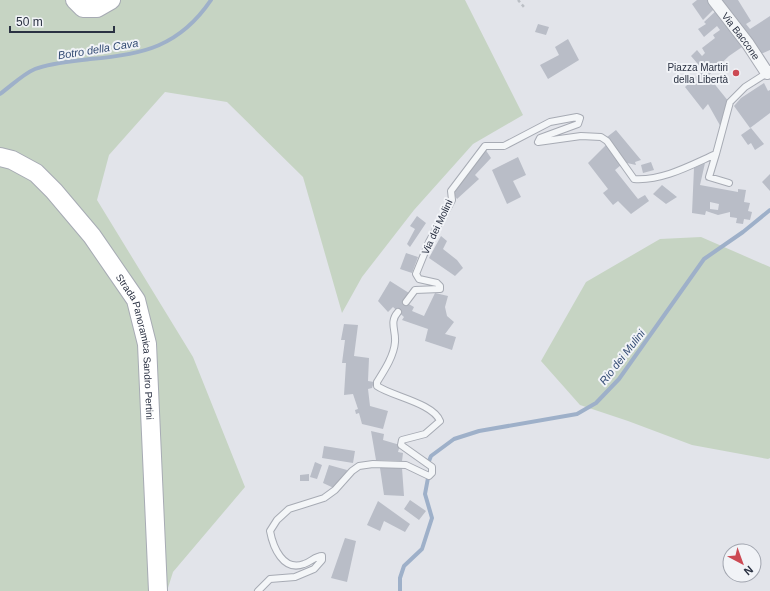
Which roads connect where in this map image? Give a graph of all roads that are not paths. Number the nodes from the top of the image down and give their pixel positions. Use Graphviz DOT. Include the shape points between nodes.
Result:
graph roads {
  1 [pos="75,0"];
  2 [pos="111,0"];
  3 [pos="714,0"];
  4 [pos="768,73"];
  5 [pos="716,154"];
  6 [pos="0,157"];
  7 [pos="729,183"];
  8 [pos="406,302"];
  9 [pos="398,312"];
  10 [pos="158,591"];
  11 [pos="258,591"];
  1 -- 2 [label="street" via="83,8 97,8"];
  3 -- 4 [label="street, Via Baccone"];
  4 -- 5 [label="lane" via="745,87 730,102"];
  5 -- 7 [label="lane" via="709,178"];
  5 -- 8 [label="lane, Via dei Molini" via="680,171 643,180 634,179 607,140 601,137 581,136 538,142 540,138 578,124 580,118 577,117 550,122 504,146 484,146 451,191 452,200 416,274 419,279 437,283 440,289 415,290"];
  6 -- 10 [label="street, Strada Panoramica Sandro Pertini" via="12,160 36,173 54,191 92,236 136,300 147,344"];
  9 -- 11 [label="lane" via="393,317 395,341 391,356 377,386 421,405 439,417 440,420 425,434 402,440 401,445 432,467 432,473 429,476 406,465 359,466 324,498 289,509 270,531 277,553 287,563 296,566 318,556 322,556 322,560 314,569 295,577 270,579"];
}
